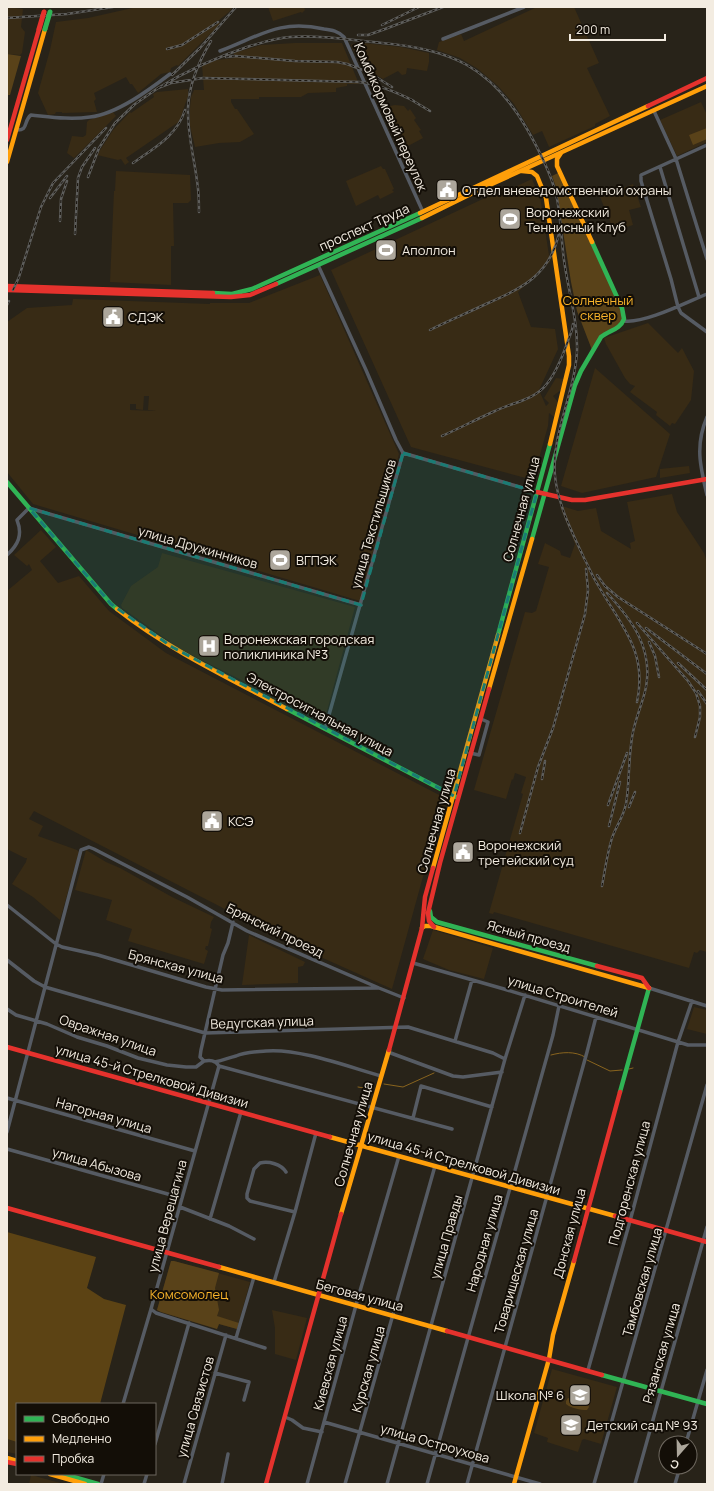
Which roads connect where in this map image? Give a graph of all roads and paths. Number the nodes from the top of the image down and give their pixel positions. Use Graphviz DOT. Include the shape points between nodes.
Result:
graph roads {
  1 [pos="524,7"];
  2 [pos="50,9"];
  3 [pos="44,10"];
  4 [pos="42,29"];
  5 [pos="443,39"];
  6 [pos="220,51"];
  7 [pos="170,74"];
  8 [pos="707,78"];
  9 [pos="707,86"];
  10 [pos="674,94"];
  11 [pos="677,100"];
  12 [pos="656,102"];
  13 [pos="656,110"];
  14 [pos="16,130"];
  15 [pos="7,140"];
  16 [pos="707,145"];
  17 [pos="561,153"];
  18 [pos="8,155"];
  19 [pos="676,159"];
  20 [pos="7,162"];
  21 [pos="660,167"];
  22 [pos="522,171"];
  23 [pos="424,214"];
  24 [pos="707,259"];
  25 [pos="317,263"];
  26 [pos="7,286"];
  27 [pos="7,290"];
  28 [pos="192,294"];
  29 [pos="707,294"];
  30 [pos="699,297"];
  31 [pos="678,307"];
  32 [pos="624,322"];
  33 [pos="707,332"];
  34 [pos="707,417"];
  35 [pos="549,445"];
  36 [pos="558,448"];
  37 [pos="403,454"];
  38 [pos="705,479"];
  39 [pos="7,482"];
  40 [pos="537,492"];
  41 [pos="544,494"];
  42 [pos="707,495"];
  43 [pos="30,508"];
  44 [pos="7,555"];
  45 [pos="361,605"];
  46 [pos="481,719"];
  47 [pos="325,729"];
  48 [pos="470,753"];
  49 [pos="456,796"];
  50 [pos="7,905"];
  51 [pos="430,908"];
  52 [pos="233,922"];
  53 [pos="434,927"];
  54 [pos="422,928"];
  55 [pos="56,944"];
  56 [pos="7,960"];
  57 [pos="413,963"];
  58 [pos="625,974"];
  59 [pos="614,978"];
  60 [pos="472,980"];
  61 [pos="45,987"];
  62 [pos="379,988"];
  63 [pos="649,988"];
  64 [pos="216,990"];
  65 [pos="525,995"];
  66 [pos="404,998"];
  67 [pos="692,1002"];
  68 [pos="559,1006"];
  69 [pos="707,1006"];
  70 [pos="7,1009"];
  71 [pos="596,1017"];
  72 [pos="36,1021"];
  73 [pos="395,1028"];
  74 [pos="637,1028"];
  75 [pos="205,1033"];
  76 [pos="455,1041"];
  77 [pos="678,1042"];
  78 [pos="707,1045"];
  79 [pos="7,1047"];
  80 [pos="388,1052"];
  81 [pos="27,1053"];
  82 [pos="505,1059"];
  83 [pos="204,1061"];
  84 [pos="215,1062"];
  85 [pos="219,1066"];
  86 [pos="502,1072"];
  87 [pos="381,1076"];
  88 [pos="707,1085"];
  89 [pos="7,1098"];
  90 [pos="16,1100"];
  91 [pos="208,1103"];
  92 [pos="372,1107"];
  93 [pos="492,1107"];
  94 [pos="241,1112"];
  95 [pos="412,1118"];
  96 [pos="452,1129"];
  97 [pos="7,1132"];
  98 [pos="316,1133"];
  99 [pos="361,1146"];
  100 [pos="7,1148"];
  101 [pos="195,1151"];
  102 [pos="399,1156"];
  103 [pos="435,1166"];
  104 [pos="286,1172"];
  105 [pos="473,1177"];
  106 [pos="510,1187"];
  107 [pos="547,1197"];
  108 [pos="182,1198"];
  109 [pos="180,1207"];
  110 [pos="7,1208"];
  111 [pos="588,1209"];
  112 [pos="295,1212"];
  113 [pos="210,1219"];
  114 [pos="630,1220"];
  115 [pos="707,1227"];
  116 [pos="667,1231"];
  117 [pos="254,1239"];
  118 [pos="705,1242"];
  119 [pos="167,1252"];
  120 [pos="254,1276"];
  121 [pos="274,1282"];
  122 [pos="318,1295"];
  123 [pos="356,1306"];
  124 [pos="151,1309"];
  125 [pos="392,1316"];
  126 [pos="189,1323"];
  127 [pos="431,1326"];
  128 [pos="226,1335"];
  129 [pos="468,1337"];
  130 [pos="236,1338"];
  131 [pos="505,1347"];
  132 [pos="265,1348"];
  133 [pos="549,1359"];
  134 [pos="588,1370"];
  135 [pos="707,1370"];
  136 [pos="216,1373"];
  137 [pos="624,1380"];
  138 [pos="661,1391"];
  139 [pos="244,1400"];
  140 [pos="698,1401"];
  141 [pos="124,1403"];
  142 [pos="707,1404"];
  143 [pos="285,1417"];
  144 [pos="324,1422"];
  145 [pos="322,1432"];
  146 [pos="360,1432"];
  147 [pos="688,1435"];
  148 [pos="156,1440"];
  149 [pos="398,1443"];
  150 [pos="228,1454"];
  151 [pos="435,1454"];
  152 [pos="473,1464"];
  153 [pos="54,1475"];
  154 [pos="67,1475"];
  155 [pos="516,1477"];
  156 [pos="85,1484"];
  157 [pos="100,1484"];
  158 [pos="184,1484"];
  159 [pos="222,1484"];
  160 [pos="266,1484"];
  161 [pos="307,1484"];
  162 [pos="346,1484"];
  163 [pos="387,1484"];
  164 [pos="426,1484"];
  165 [pos="467,1484"];
  166 [pos="514,1484"];
  167 [pos="540,1484"];
  168 [pos="594,1484"];
  169 [pos="635,1484"];
  1 -- 5 [label="street"];
  2 -- 4 [label="main road, bridge"];
  3 -- 4 [label="main road, bridge"];
  4 -- 14 [label="main road"];
  4 -- 15 [label="main road"];
  6 -- 23 [label="street, Комбикормовый переулок" via="270,30 290,25 339,32 344,37"];
  7 -- 14 [label="street" via="119,108 108,112 87,118 31,115 23,129"];
  8 -- 10 [label="main road, проспект Труда"];
  9 -- 11 [label="main road, проспект Труда"];
  10 -- 11 [label="main road" via="673,98"];
  10 -- 12 [label="main road, проспект Труда"];
  11 -- 13 [label="main road, проспект Труда"];
  12 -- 13 [label="main road" via="660,104"];
  12 -- 23 [label="main road, проспект Труда"];
  13 -- 17 [label="main road, проспект Труда"];
  13 -- 19 [label="street"];
  14 -- 18 [label="main road"];
  16 -- 19 [label="street"];
  17 -- 22 [label="main road, проспект Труда"];
  17 -- 32 [label="main road" via="557,166 622,308"];
  18 -- 20 [label="main road"];
  19 -- 21 [label="street"];
  19 -- 24 [label="street"];
  21 -- 30 [label="street"];
  21 -- 31 [label="street" via="641,175 641,181"];
  22 -- 23 [label="main road, проспект Труда"];
  22 -- 35 [label="main road, Солнечная улица" via="532,172 537,176 546,198 569,356"];
  23 -- 25 [label="main road, проспект Труда"];
  25 -- 28 [label="main road, проспект Труда" via="250,295 231,297"];
  25 -- 37 [label="street, улица Текстильщиков"];
  26 -- 28 [label="main road, проспект Труда"];
  27 -- 28 [label="main road, проспект Труда"];
  29 -- 30 [label="street"];
  30 -- 31 [label="street"];
  31 -- 32 [label="street" via="632,323"];
  31 -- 33 [label="street" via="681,313"];
  32 -- 36 [label="main road, Солнечная улица" via="620,327 602,336 596,350 579,374"];
  34 -- 38 [label="street" via="699,442"];
  35 -- 36 [label="main road"];
  35 -- 40 [label="main road, Солнечная улица"];
  36 -- 41 [label="main road, Солнечная улица"];
  37 -- 40 [label="street"];
  37 -- 45 [label="street, улица Текстильщиков"];
  38 -- 41 [label="main road" via="585,500"];
  38 -- 42 [label="street"];
  39 -- 43 [label="main road, Электросигнальная улица"];
  40 -- 41 [label="main road"];
  40 -- 49 [label="main road, Солнечная улица"];
  41 -- 46 [label="main road, Солнечная улица"];
  43 -- 44 [label="street" via="17,520 20,533 18,541"];
  43 -- 45 [label="street, улица Дружинников"];
  43 -- 47 [label="main road, Электросигнальная улица" via="120,612 172,647"];
  45 -- 47 [label="street, улица Текстильщиков"];
  46 -- 48 [label="main road, Солнечная улица"];
  46 -- 48 [label="street" via="488,722 479,755"];
  47 -- 49 [label="main road, Электросигнальная улица"];
  48 -- 49 [label="main road, Солнечная улица"];
  49 -- 51 [label="main road, Солнечная улица"];
  49 -- 54 [label="main road, Солнечная улица" via="423,908"];
  50 -- 55 [label="street, Брянская улица"];
  51 -- 53 [label="main road" via="428,918"];
  51 -- 58 [label="main road, Ясный проезд" via="432,917 437,922"];
  52 -- 55 [label="street, Брянский проезд" via="94,848 84,848 81,850"];
  52 -- 62 [label="street, Брянский проезд" via="247,931"];
  52 -- 64 [label="street"];
  53 -- 54 [label="main road, Ясный проезд" via="428,925"];
  53 -- 59 [label="main road, Ясный проезд"];
  54 -- 57 [label="main road, Солнечная улица"];
  55 -- 61 [label="street"];
  55 -- 64 [label="street, Брянская улица"];
  56 -- 61 [label="street, Ведугская улица"];
  57 -- 60 [label="street, улица Строителей"];
  57 -- 66 [label="main road, Солнечная улица"];
  58 -- 59 [label="main road"];
  58 -- 63 [label="main road, Ясный проезд" via="642,978"];
  59 -- 63 [label="main road, Ясный проезд"];
  60 -- 65 [label="street, улица Строителей"];
  60 -- 76 [label="street"];
  61 -- 72 [label="street"];
  61 -- 75 [label="street, Ведугская улица"];
  62 -- 64 [label="street, Брянская улица"];
  62 -- 66 [label="street, Брянский проезд"];
  63 -- 67 [label="street, Ясный проезд"];
  63 -- 74 [label="main road, Донская улица"];
  64 -- 75 [label="street"];
  65 -- 68 [label="street, улица Строителей"];
  65 -- 82 [label="street, улица Правды"];
  66 -- 73 [label="main road, Солнечная улица"];
  67 -- 69 [label="street, Ясный проезд"];
  67 -- 77 [label="street, Подгоренская улица"];
  68 -- 71 [label="street, улица Строителей"];
  68 -- 106 [label="street, Народная улица"];
  70 -- 72 [label="street, Овражная улица"];
  71 -- 74 [label="street, улица Строителей"];
  71 -- 107 [label="street, Товарищеская улица"];
  72 -- 81 [label="street"];
  72 -- 83 [label="street, Овражная улица" via="152,1062 196,1067"];
  73 -- 75 [label="street, Ведугская улица"];
  73 -- 76 [label="street, Ведугская улица" via="413,1028"];
  73 -- 80 [label="main road, Солнечная улица"];
  74 -- 77 [label="street, улица Строителей"];
  74 -- 111 [label="main road, Донская улица"];
  75 -- 83 [label="street" via="200,1056"];
  76 -- 82 [label="street, Ведугская улица"];
  77 -- 78 [label="street, улица Строителей"];
  77 -- 114 [label="street, Подгоренская улица"];
  79 -- 81 [label="main road, улица 45-й Стрелковой Дивизии"];
  80 -- 86 [label="street" via="453,1076"];
  80 -- 87 [label="main road, Солнечная улица"];
  81 -- 90 [label="street"];
  81 -- 91 [label="main road, улица 45-й Стрелковой Дивизии"];
  82 -- 86 [label="street, улица Правды"];
  83 -- 84 [label="street"];
  84 -- 85 [label="street"];
  84 -- 87 [label="street" via="246,1053 269,1050 306,1055"];
  85 -- 91 [label="street, улица Верещагина"];
  85 -- 92 [label="street"];
  86 -- 93 [label="street, улица Правды"];
  87 -- 92 [label="main road, Солнечная улица"];
  88 -- 116 [label="street, Тамбовская улица"];
  89 -- 90 [label="street, Нагорная улица"];
  90 -- 97 [label="street"];
  90 -- 101 [label="street, Нагорная улица"];
  91 -- 94 [label="main road, улица 45-й Стрелковой Дивизии"];
  91 -- 101 [label="street, улица Верещагина"];
  92 -- 95 [label="street"];
  92 -- 99 [label="main road, Солнечная улица"];
  93 -- 95 [label="street" via="421,1086"];
  93 -- 105 [label="street, улица Правды"];
  94 -- 98 [label="main road, улица 45-й Стрелковой Дивизии"];
  94 -- 113 [label="street"];
  95 -- 96 [label="street"];
  98 -- 99 [label="main road, улица 45-й Стрелковой Дивизии"];
  98 -- 112 [label="street"];
  99 -- 102 [label="main road, улица 45-й Стрелковой Дивизии"];
  99 -- 122 [label="main road, Солнечная улица"];
  100 -- 108 [label="street, улица Абызова"];
  101 -- 108 [label="street, улица Верещагина"];
  102 -- 103 [label="main road, улица 45-й Стрелковой Дивизии"];
  102 -- 123 [label="street, Киевская улица"];
  103 -- 105 [label="main road, улица 45-й Стрелковой Дивизии"];
  103 -- 125 [label="street, Курская улица"];
  104 -- 112 [label="street" via="281,1166 268,1162 260,1163 254,1169 247,1194 250,1201"];
  105 -- 106 [label="main road, улица 45-й Стрелковой Дивизии"];
  105 -- 127 [label="street, улица Правды"];
  106 -- 107 [label="main road, улица 45-й Стрелковой Дивизии"];
  106 -- 129 [label="street, Народная улица"];
  107 -- 111 [label="main road, улица 45-й Стрелковой Дивизии"];
  107 -- 131 [label="street, Товарищеская улица"];
  108 -- 109 [label="street, улица Верещагина"];
  109 -- 113 [label="street"];
  109 -- 119 [label="street, улица Верещагина"];
  110 -- 119 [label="main road, Беговая улица"];
  111 -- 114 [label="main road, улица 45-й Стрелковой Дивизии"];
  111 -- 133 [label="main road, Донская улица" via="553,1335"];
  112 -- 121 [label="street"];
  113 -- 117 [label="street"];
  114 -- 116 [label="main road, улица 45-й Стрелковой Дивизии"];
  114 -- 134 [label="street, Подгоренская улица"];
  115 -- 118 [label="street, Рязанская улица"];
  116 -- 118 [label="main road, улица 45-й Стрелковой Дивизии"];
  116 -- 137 [label="street, Тамбовская улица"];
  118 -- 138 [label="street, Рязанская улица"];
  119 -- 120 [label="main road, Беговая улица"];
  119 -- 124 [label="street, улица Верещагина"];
  120 -- 121 [label="main road, Беговая улица"];
  120 -- 130 [label="street"];
  121 -- 122 [label="main road, Беговая улица"];
  122 -- 123 [label="main road, Беговая улица"];
  122 -- 143 [label="main road, Солнечная улица"];
  123 -- 125 [label="main road, Беговая улица"];
  123 -- 144 [label="street, Киевская улица"];
  124 -- 126 [label="street" via="156,1313"];
  124 -- 141 [label="street, улица Верещагина"];
  125 -- 127 [label="main road, Беговая улица"];
  125 -- 146 [label="street, Курская улица"];
  126 -- 128 [label="street"];
  126 -- 148 [label="street"];
  127 -- 129 [label="main road, Беговая улица"];
  127 -- 149 [label="street, улица Правды"];
  128 -- 130 [label="street"];
  128 -- 136 [label="street, улица Связистов"];
  129 -- 131 [label="main road, Беговая улица"];
  129 -- 151 [label="street, Народная улица"];
  130 -- 132 [label="street"];
  131 -- 133 [label="main road, Беговая улица"];
  131 -- 152 [label="street, Товарищеская улица"];
  133 -- 134 [label="main road, Беговая улица"];
  133 -- 155 [label="main road, Донская улица"];
  134 -- 137 [label="main road, Беговая улица"];
  135 -- 140 [label="street"];
  136 -- 139 [label="street" via="249,1382"];
  136 -- 158 [label="street, улица Связистов"];
  137 -- 138 [label="main road, Беговая улица"];
  137 -- 168 [label="street, Тамбовская улица"];
  138 -- 140 [label="main road, Беговая улица"];
  138 -- 169 [label="street, Рязанская улица"];
  140 -- 142 [label="main road, Беговая улица"];
  140 -- 147 [label="street"];
  143 -- 145 [label="street" via="303,1428"];
  143 -- 160 [label="main road, Солнечная улица"];
  144 -- 145 [label="street, Киевская улица"];
  144 -- 146 [label="street, улица Остроухова"];
  145 -- 161 [label="street, Киевская улица"];
  146 -- 149 [label="street, улица Остроухова"];
  146 -- 162 [label="street, Курская улица"];
  149 -- 151 [label="street, улица Остроухова"];
  149 -- 163 [label="street, улица Правды"];
  150 -- 159 [label="street"];
  151 -- 152 [label="street, улица Остроухова"];
  151 -- 164 [label="street, Народная улица"];
  152 -- 155 [label="street, улица Остроухова"];
  152 -- 165 [label="street, Товарищеская улица"];
  153 -- 156 [label="main road"];
  154 -- 157 [label="main road"];
  155 -- 166 [label="main road, Донская улица"];
  155 -- 167 [label="street, улица Остроухова"];
}
